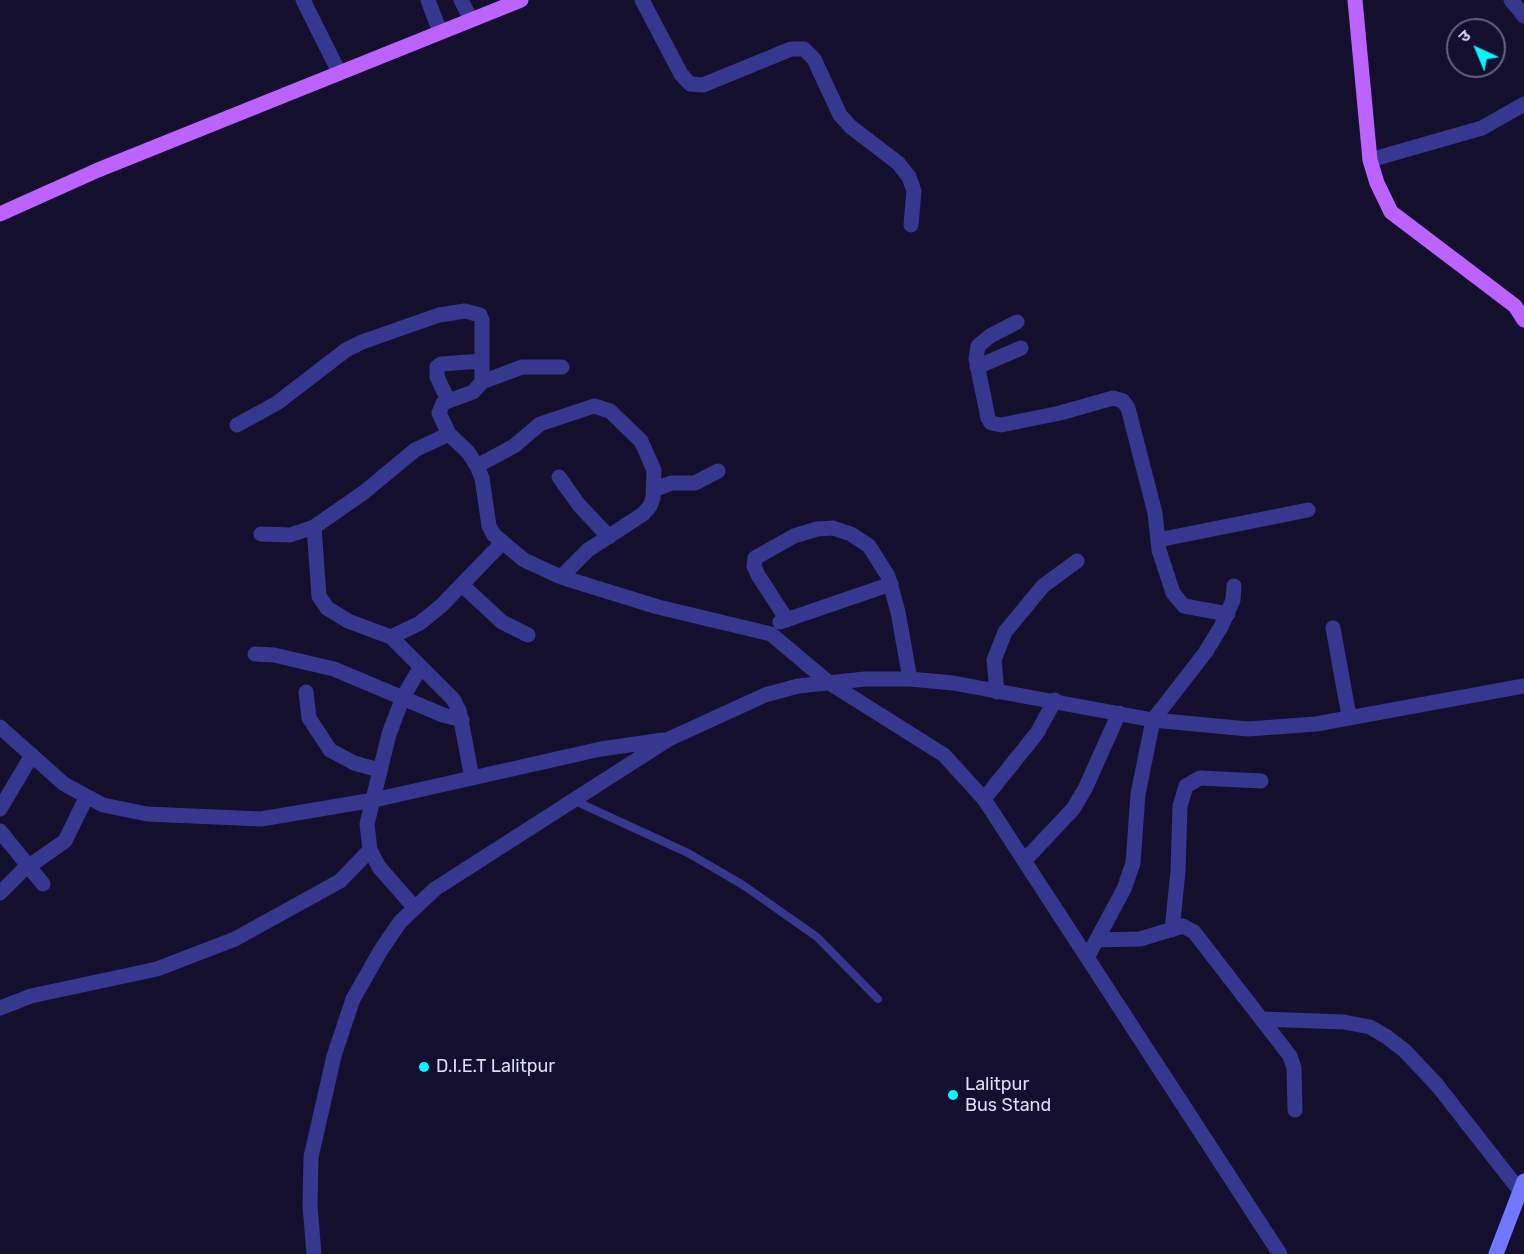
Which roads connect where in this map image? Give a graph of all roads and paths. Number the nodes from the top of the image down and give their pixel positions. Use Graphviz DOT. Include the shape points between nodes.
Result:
graph roads {
  1 [pos="303,0"];
  2 [pos="428,0"];
  3 [pos="461,0"];
  4 [pos="521,0"];
  5 [pos="642,0"];
  6 [pos="1355,0"];
  7 [pos="471,20"];
  8 [pos="440,32"];
  9 [pos="339,72"];
  10 [pos="1524,104"];
  11 [pos="1370,160"];
  12 [pos="0,214"];
  13 [pos="911,225"];
  14 [pos="1524,320"];
  15 [pos="1017,322"];
  16 [pos="1021,348"];
  17 [pos="482,361"];
  18 [pos="562,367"];
  19 [pos="977,368"];
  20 [pos="482,382"];
  21 [pos="448,400"];
  22 [pos="237,425"];
  23 [pos="449,434"];
  24 [pos="477,466"];
  25 [pos="718,471"];
  26 [pos="559,477"];
  27 [pos="654,490"];
  28 [pos="1308,510"];
  29 [pos="314,527"];
  30 [pos="261,534"];
  31 [pos="609,537"];
  32 [pos="1158,540"];
  33 [pos="501,544"];
  34 [pos="1077,561"];
  35 [pos="561,577"];
  36 [pos="891,584"];
  37 [pos="463,586"];
  38 [pos="1234,586"];
  39 [pos="1228,614"];
  40 [pos="787,620"];
  41 [pos="1333,627"];
  42 [pos="760,629"];
  43 [pos="528,635"];
  44 [pos="392,637"];
  45 [pos="255,654"];
  46 [pos="420,668"];
  47 [pos="910,679"];
  48 [pos="828,682"];
  49 [pos="1524,686"];
  50 [pos="306,692"];
  51 [pos="997,692"];
  52 [pos="403,697"];
  53 [pos="1055,700"];
  54 [pos="1119,713"];
  55 [pos="1349,716"];
  56 [pos="462,720"];
  57 [pos="1154,720"];
  58 [pos="0,727"];
  59 [pos="669,739"];
  60 [pos="32,755"];
  61 [pos="379,770"];
  62 [pos="472,778"];
  63 [pos="1261,781"];
  64 [pos="86,798"];
  65 [pos="572,799"];
  66 [pos="984,799"];
  67 [pos="374,800"];
  68 [pos="0,809"];
  69 [pos="0,831"];
  70 [pos="370,850"];
  71 [pos="1025,860"];
  72 [pos="30,865"];
  73 [pos="43,884"];
  74 [pos="0,893"];
  75 [pos="414,907"];
  76 [pos="1172,930"];
  77 [pos="1097,940"];
  78 [pos="1088,956"];
  79 [pos="878,999"];
  80 [pos="0,1008"];
  81 [pos="1262,1019"];
  82 [pos="1294,1110"];
  83 [pos="1522,1186"];
  84 [pos="314,1254"];
  85 [pos="1280,1254"];
  86 [pos="1496,1254"];
  1 -- 9 [label="street"];
  2 -- 8 [label="street"];
  3 -- 7 [label="street"];
  4 -- 7 [label="main road"];
  5 -- 13 [label="street" via="690,84 703,85 791,49 804,49 814,58 840,115 898,163 909,177 914,191"];
  6 -- 11 [label="main road"];
  7 -- 8 [label="main road"];
  8 -- 9 [label="main road"];
  9 -- 12 [label="main road"];
  10 -- 11 [label="street" via="1482,128"];
  11 -- 14 [label="main road" via="1391,212 1515,306"];
  15 -- 19 [label="street" via="978,346"];
  16 -- 19 [label="street"];
  17 -- 20 [label="street"];
  17 -- 21 [label="street" via="437,367 437,377"];
  17 -- 22 [label="street" via="480,315 465,311 439,315 346,350 277,403"];
  18 -- 20 [label="street" via="522,367"];
  19 -- 32 [label="street" via="986,413 996,425 1113,398 1123,401 1157,521"];
  20 -- 21 [label="street" via="473,392"];
  21 -- 23 [label="street" via="442,403 439,413"];
  23 -- 24 [label="street"];
  23 -- 29 [label="street" via="415,450"];
  24 -- 27 [label="street" via="514,446 547,420 594,406 603,407 641,441 654,470"];
  24 -- 33 [label="street" via="489,526"];
  25 -- 27 [label="street" via="695,483 671,483"];
  26 -- 31 [label="street"];
  27 -- 31 [label="street" via="650,506 643,514"];
  28 -- 32 [label="street"];
  29 -- 30 [label="street" via="290,536"];
  29 -- 44 [label="street" via="319,596 327,608 348,621"];
  31 -- 35 [label="street" via="576,560"];
  32 -- 39 [label="street" via="1179,603"];
  33 -- 35 [label="street"];
  33 -- 37 [label="street"];
  34 -- 51 [label="street" via="1043,586 1005,632 994,660"];
  35 -- 42 [label="street" via="658,607"];
  36 -- 40 [label="street"];
  36 -- 40 [label="street" via="873,551 851,534 825,529 794,536 758,554 754,566"];
  36 -- 47 [label="street"];
  37 -- 43 [label="street" via="502,622"];
  37 -- 44 [label="street" via="420,623"];
  38 -- 39 [label="street"];
  39 -- 57 [label="street"];
  40 -- 42 [label="street"];
  41 -- 55 [label="street"];
  42 -- 48 [label="street" via="781,640"];
  44 -- 46 [label="street"];
  45 -- 52 [label="street" via="319,665"];
  46 -- 52 [label="street"];
  46 -- 56 [label="street" via="453,699"];
  47 -- 48 [label="street"];
  47 -- 51 [label="street"];
  48 -- 59 [label="street" via="765,695"];
  48 -- 66 [label="street" via="928,743"];
  49 -- 55 [label="street"];
  50 -- 61 [label="street" via="309,718 330,750"];
  51 -- 53 [label="street"];
  52 -- 56 [label="street"];
  52 -- 61 [label="street"];
  53 -- 54 [label="street"];
  53 -- 66 [label="street" via="1037,733"];
  54 -- 57 [label="street"];
  54 -- 71 [label="street" via="1073,809"];
  55 -- 57 [label="street" via="1316,724 1248,729"];
  56 -- 62 [label="street"];
  57 -- 77 [label="street" via="1138,794 1134,863"];
  58 -- 60 [label="street"];
  59 -- 62 [label="street" via="601,749"];
  59 -- 65 [label="street"];
  60 -- 64 [label="street"];
  60 -- 68 [label="street"];
  61 -- 67 [label="street"];
  62 -- 67 [label="street"];
  63 -- 76 [label="street" via="1200,777 1186,786 1180,806"];
  64 -- 67 [label="street" via="147,814 261,819"];
  64 -- 72 [label="street" via="64,841"];
  65 -- 75 [label="street" via="435,889"];
  65 -- 79 [label="lane" via="688,853 743,885 817,937"];
  66 -- 71 [label="street"];
  67 -- 70 [label="street" via="367,824"];
  69 -- 72 [label="street"];
  70 -- 75 [label="street" via="379,867"];
  70 -- 80 [label="street" via="340,881 236,939 157,969 31,996"];
  71 -- 78 [label="street"];
  72 -- 73 [label="street"];
  72 -- 74 [label="street"];
  75 -- 84 [label="street" via="381,950 353,999 334,1056 311,1157"];
  76 -- 77 [label="street" via="1140,939"];
  76 -- 81 [label="street" via="1183,926 1194,932"];
  77 -- 78 [label="street"];
  78 -- 85 [label="street"];
  81 -- 82 [label="street" via="1290,1056 1294,1068"];
  81 -- 83 [label="street" via="1344,1022 1370,1027 1387,1037 1437,1085"];
  83 -- 86 [label="street"];
}
